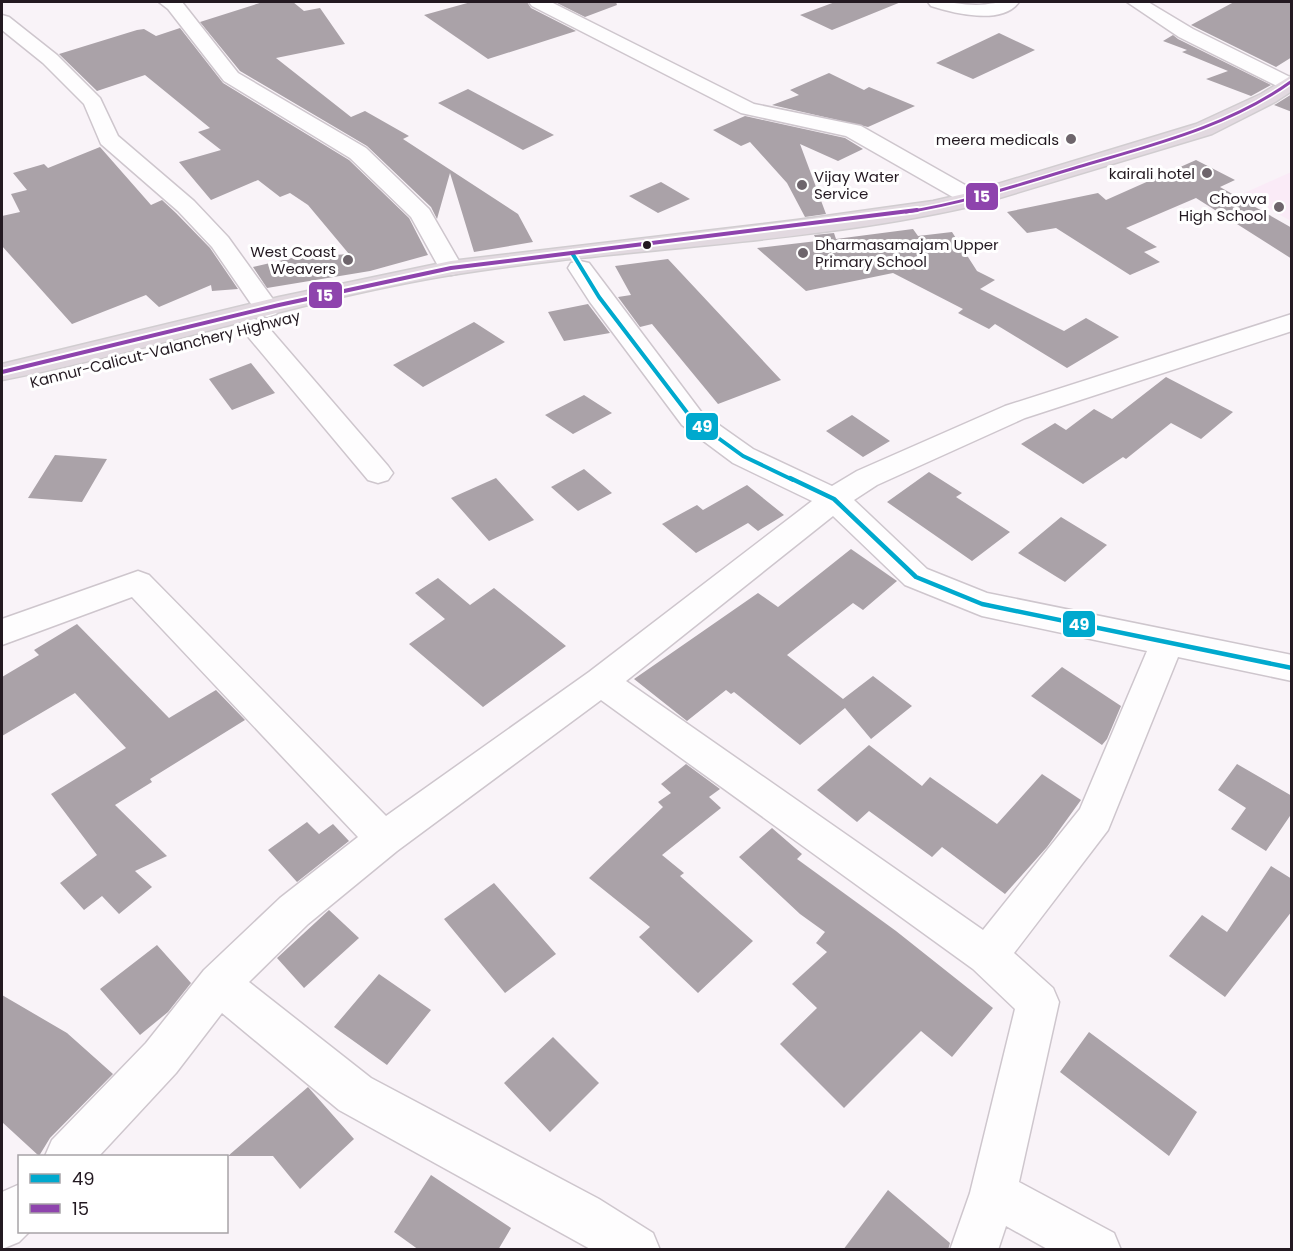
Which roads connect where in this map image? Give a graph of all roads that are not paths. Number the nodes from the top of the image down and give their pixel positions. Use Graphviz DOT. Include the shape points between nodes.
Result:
graph roads {
  1 [pos="168,2"];
  2 [pos="538,2"];
  3 [pos="937,2"];
  4 [pos="1010,2"];
  5 [pos="1136,2"];
  6 [pos="2,21"];
  7 [pos="1290,83"];
  8 [pos="1204,129"];
  9 [pos="973,200"];
  10 [pos="576,261"];
  11 [pos="451,268"];
  12 [pos="260,318"];
  13 [pos="1292,322"];
  14 [pos="2,372"];
  15 [pos="2,389"];
  16 [pos="378,473"];
  17 [pos="834,499"];
  18 [pos="2,632"];
  19 [pos="1167,643"];
  20 [pos="1292,668"];
  21 [pos="601,682"];
  22 [pos="384,839"];
  23 [pos="987,956"];
  24 [pos="219,984"];
  25 [pos="69,1155"];
  26 [pos="993,1193"];
  27 [pos="18,1209"];
  28 [pos="2,1225"];
  29 [pos="636,1250"];
  30 [pos="974,1250"];
  31 [pos="1097,1250"];
  1 -- 11 [label="street" via="175,5 231,77 358,153 421,214"];
  2 -- 9 [label="street" via="748,109 853,131"];
  3 -- 4 [label="street" via="972,12"];
  5 -- 7 [label="street" via="1178,28"];
  6 -- 12 [label="street" via="50,59 93,102 109,139 186,207 220,243"];
  7 -- 8 [label="highway, Kannur-Calicut-Valanchery Highway"];
  8 -- 9 [label="highway, Kannur-Calicut-Valanchery Highway"];
  8 -- 10 [label="highway, Kannur-Calicut-Valanchery Highway" via="1179,149 975,212 914,224"];
  9 -- 10 [label="highway, Kannur-Calicut-Valanchery Highway"];
  10 -- 11 [label="highway, Kannur-Calicut-Valanchery Highway"];
  10 -- 12 [label="highway, Kannur-Calicut-Valanchery Highway" via="330,309"];
  10 -- 17 [label="street" via="692,419 743,456"];
  11 -- 12 [label="highway, Kannur-Calicut-Valanchery Highway"];
  12 -- 14 [label="highway, Kannur-Calicut-Valanchery Highway"];
  12 -- 15 [label="highway, Kannur-Calicut-Valanchery Highway"];
  12 -- 16 [label="street"];
  13 -- 17 [label="street" via="1015,412 867,478"];
  17 -- 19 [label="street" via="916,577 982,604"];
  17 -- 21 [label="street"];
  18 -- 22 [label="street" via="138,583"];
  19 -- 20 [label="street"];
  19 -- 23 [label="street" via="1095,819"];
  21 -- 22 [label="street"];
  21 -- 23 [label="street"];
  22 -- 24 [label="street" via="294,911"];
  23 -- 26 [label="street" via="1038,1002"];
  24 -- 25 [label="street" via="161,1058"];
  24 -- 29 [label="street" via="355,1094 582,1216"];
  26 -- 30 [label="street"];
  26 -- 31 [label="street"];
  27 -- 28 [label="street"];
}
